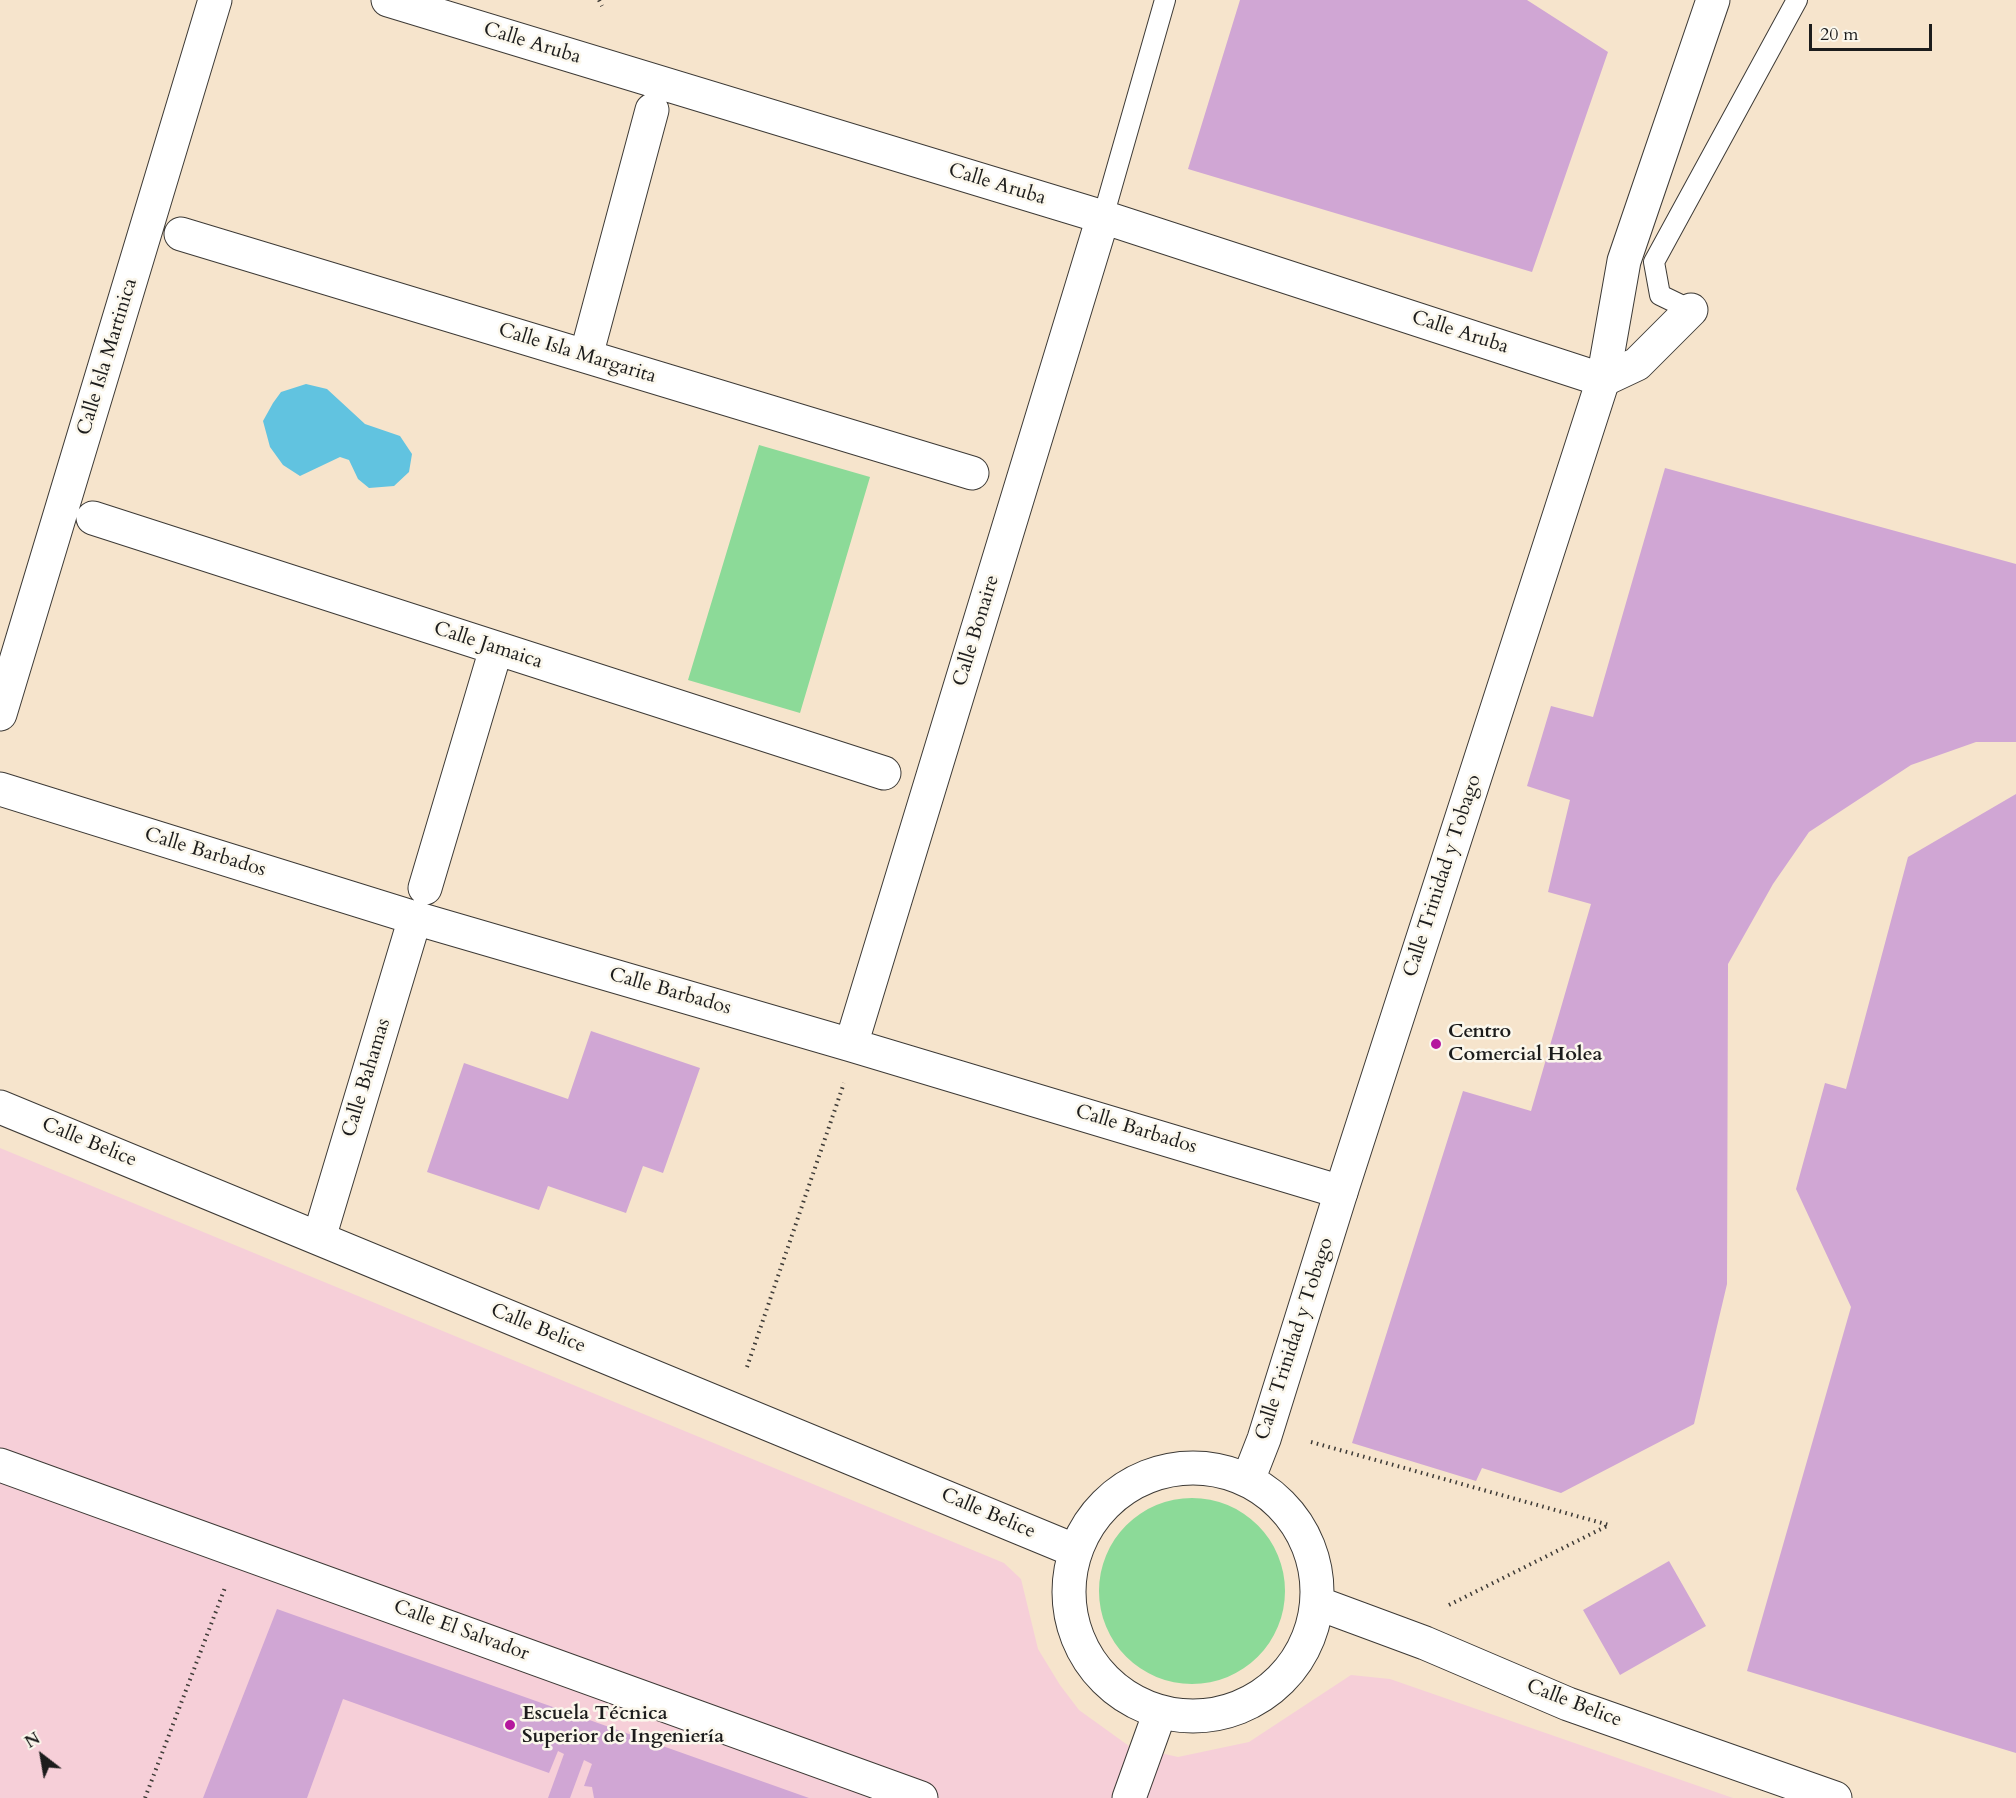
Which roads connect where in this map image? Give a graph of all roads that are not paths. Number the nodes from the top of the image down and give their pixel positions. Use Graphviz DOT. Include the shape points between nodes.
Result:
graph roads {
  1 [pos="215,0"];
  2 [pos="388,0"];
  3 [pos="1166,0"];
  4 [pos="1713,0"];
  5 [pos="1797,0"];
  6 [pos="652,110"];
  7 [pos="1103,217"];
  8 [pos="181,234"];
  9 [pos="1654,262"];
  10 [pos="1619,298"];
  11 [pos="1691,310"];
  12 [pos="586,356"];
  13 [pos="1603,380"];
  14 [pos="972,473"];
  15 [pos="93,518"];
  16 [pos="496,649"];
  17 [pos="0,714"];
  18 [pos="884,773"];
  19 [pos="0,789"];
  20 [pos="420,903"];
  21 [pos="851,1045"];
  22 [pos="0,1107"];
  23 [pos="1341,1192"];
  24 [pos="319,1238"];
  25 [pos="0,1465"];
  26 [pos="1248,1480"];
  27 [pos="1076,1551"];
  28 [pos="1317,1603"];
  29 [pos="1160,1712"];
  30 [pos="921,1798"];
  31 [pos="1129,1798"];
  32 [pos="1835,1798"];
  1 -- 17 [label="main road, Calle Isla Martinica"];
  2 -- 7 [label="main road, Calle Aruba"];
  3 -- 7 [label="lane"];
  4 -- 10 [label="main road, Calle Trinidad y Tobago" via="1624,261"];
  5 -- 9 [label="lane"];
  6 -- 12 [label="main road"];
  7 -- 13 [label="main road, Calle Aruba"];
  7 -- 21 [label="main road, Calle Bonaire"];
  8 -- 12 [label="main road, Calle Isla Margarita"];
  9 -- 10 [label="lane"];
  9 -- 11 [label="lane" via="1660,295"];
  10 -- 13 [label="main road, Calle Trinidad y Tobago"];
  11 -- 13 [label="main road" via="1637,364"];
  12 -- 14 [label="main road, Calle Isla Margarita"];
  13 -- 23 [label="main road, Calle Trinidad y Tobago"];
  15 -- 16 [label="main road, Calle Jamaica"];
  16 -- 18 [label="main road, Calle Jamaica"];
  16 -- 20 [label="main road, Calle Bahamas"];
  19 -- 20 [label="main road, Calle Barbados"];
  20 -- 21 [label="main road, Calle Barbados"];
  20 -- 24 [label="main road, Calle Bahamas"];
  21 -- 23 [label="main road, Calle Barbados"];
  22 -- 24 [label="main road, Calle Belice"];
  23 -- 26 [label="main road, Calle Trinidad y Tobago"];
  24 -- 27 [label="main road, Calle Belice"];
  25 -- 30 [label="main road, Calle El Salvador"];
  26 -- 27 [label="main road" via="1227,1472 1180,1468 1136,1482 1100,1511"];
  26 -- 28 [label="main road" via="1279,1502 1302,1531 1315,1566"];
  27 -- 29 [label="main road" via="1069,1601 1083,1649 1102,1678 1115,1689"];
  28 -- 29 [label="main road" via="1315,1621 1301,1654 1264,1694 1249,1704 1214,1715"];
  28 -- 32 [label="main road, Calle Belice" via="1425,1643 1568,1704"];
  29 -- 31 [label="main road"];
}
